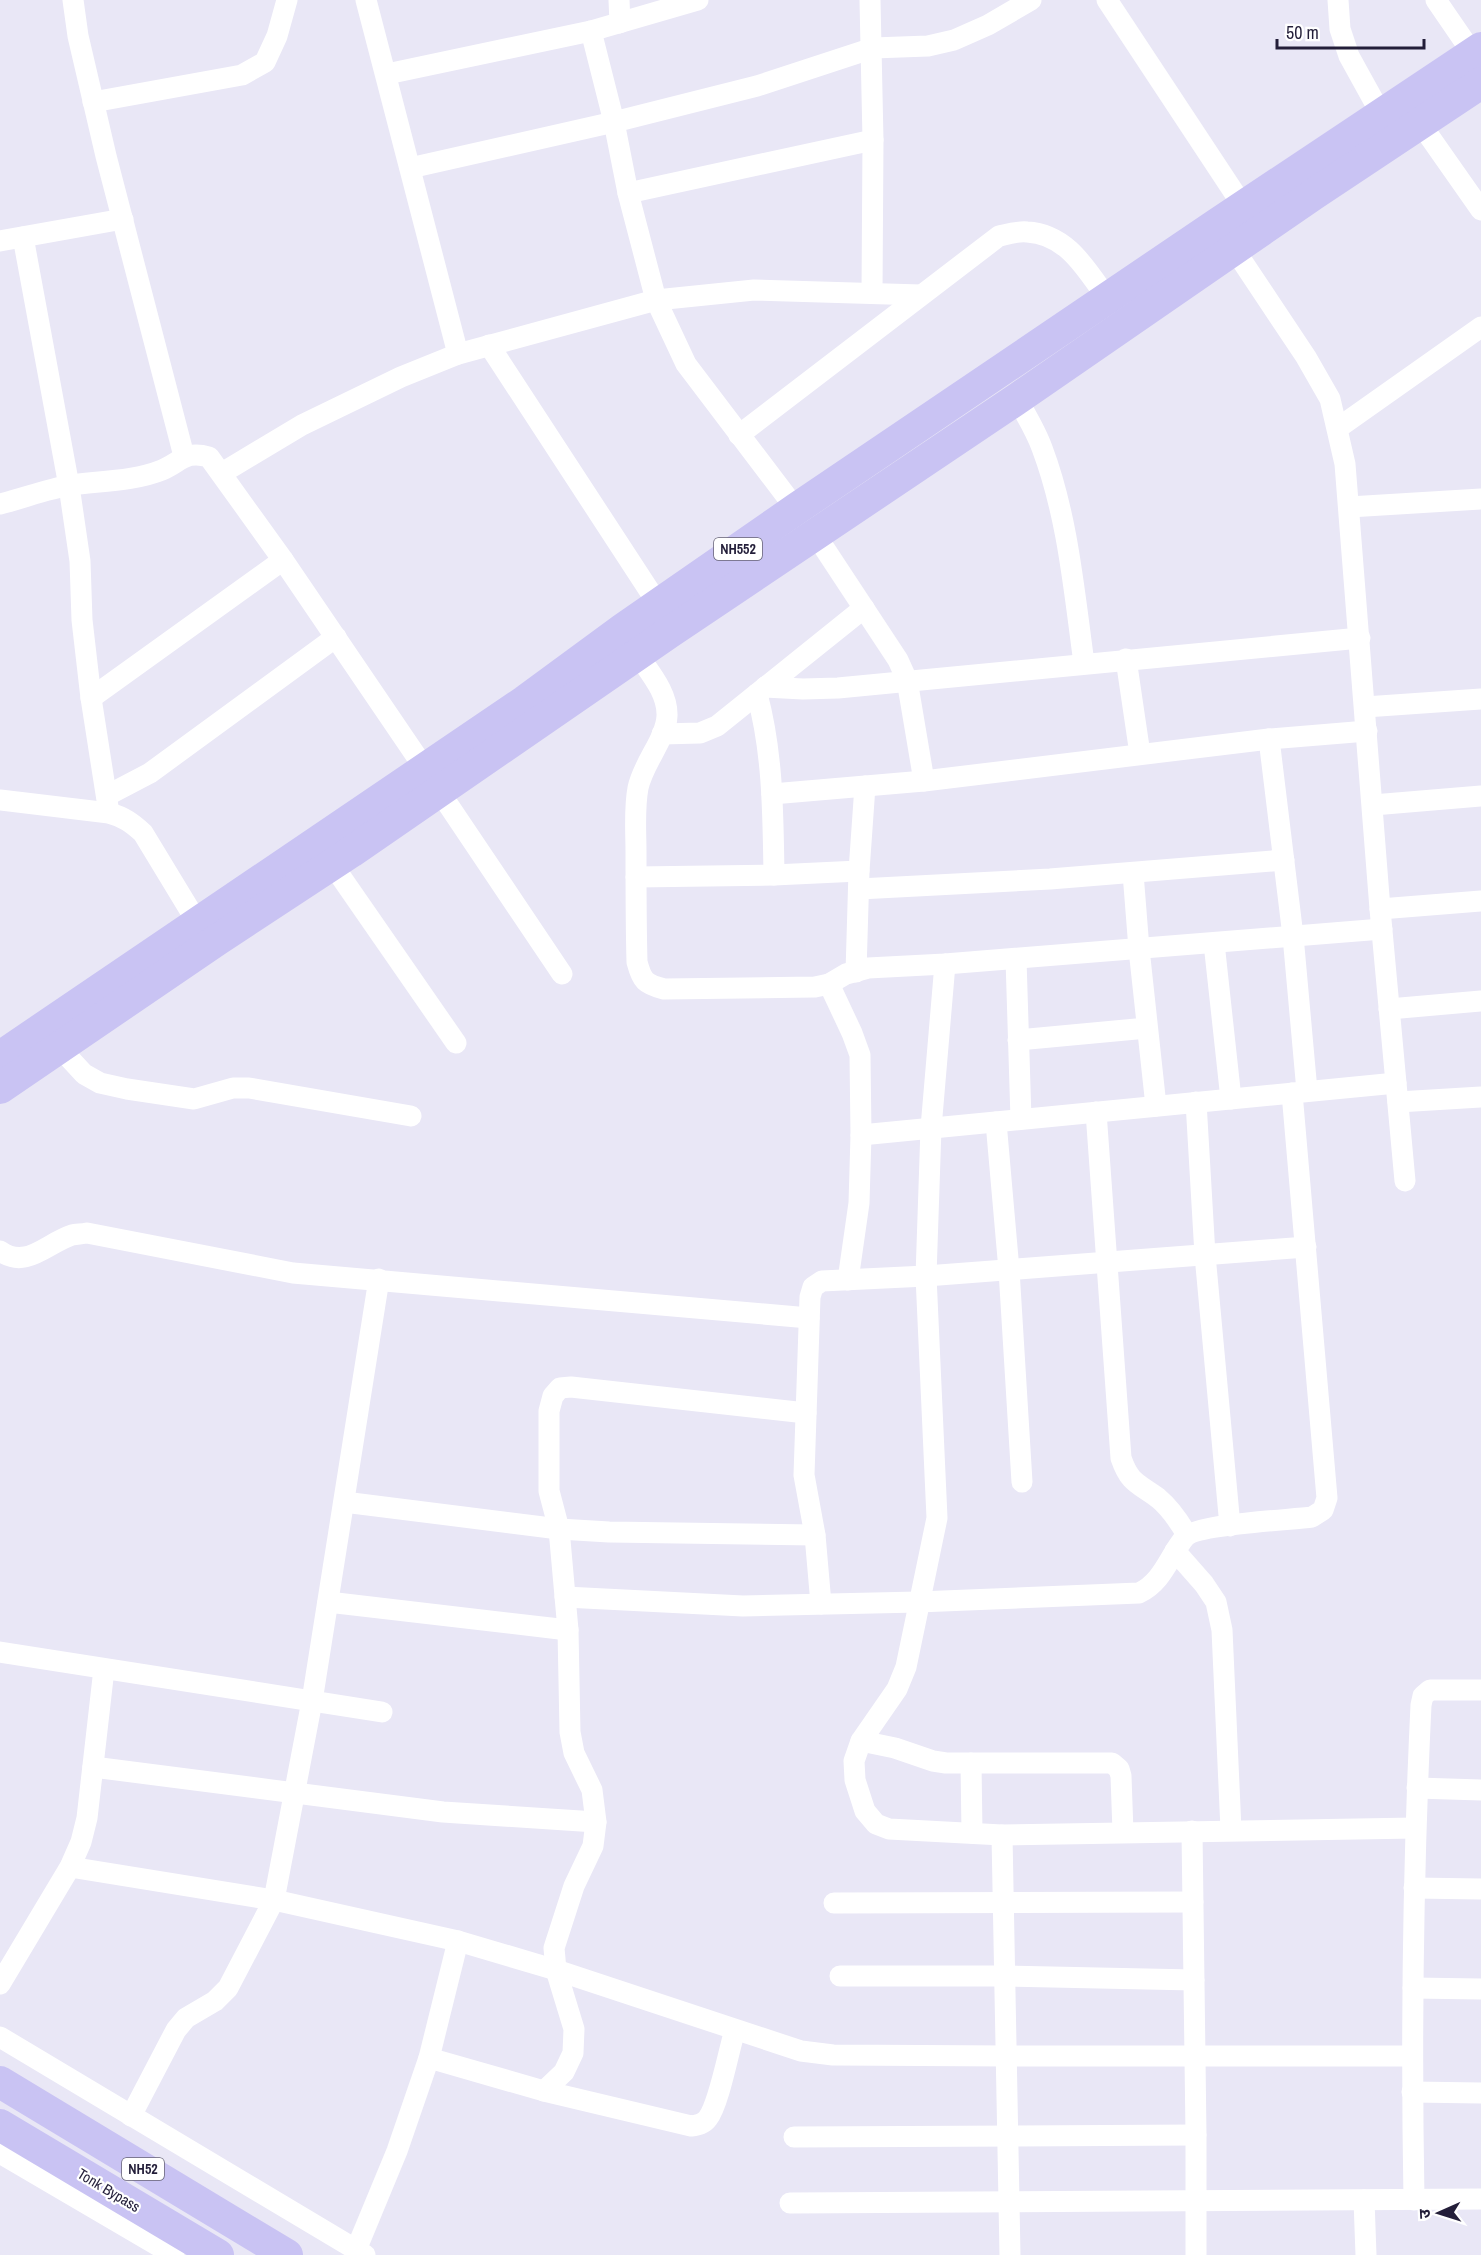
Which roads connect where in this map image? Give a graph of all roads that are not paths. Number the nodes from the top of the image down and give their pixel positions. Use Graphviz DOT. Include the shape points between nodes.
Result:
graph roads {
  1 [pos="73,0"];
  2 [pos="287,0"];
  3 [pos="366,0"];
  4 [pos="619,0"];
  5 [pos="698,0"];
  6 [pos="870,0"];
  7 [pos="1031,0"];
  8 [pos="1107,0"];
  9 [pos="1338,0"];
  10 [pos="1436,0"];
  11 [pos="620,22"];
  12 [pos="591,31"];
  13 [pos="873,48"];
  14 [pos="1477,51"];
  15 [pos="387,74"];
  16 [pos="1481,83"];
  17 [pos="93,102"];
  18 [pos="1381,114"];
  19 [pos="614,122"];
  20 [pos="1420,123"];
  21 [pos="873,140"];
  22 [pos="410,168"];
  23 [pos="628,193"];
  24 [pos="1243,206"];
  25 [pos="1481,210"];
  26 [pos="123,219"];
  27 [pos="23,237"];
  28 [pos="0,241"];
  29 [pos="1234,249"];
  30 [pos="872,293"];
  31 [pos="921,295"];
  32 [pos="1107,298"];
  33 [pos="656,300"];
  34 [pos="1481,327"];
  35 [pos="489,345"];
  36 [pos="458,354"];
  37 [pos="1017,399"];
  38 [pos="1338,428"];
  39 [pos="739,435"];
  40 [pos="184,456"];
  41 [pos="222,473"];
  42 [pos="69,486"];
  43 [pos="1481,499"];
  44 [pos="0,504"];
  45 [pos="1349,507"];
  46 [pos="796,509"];
  47 [pos="815,534"];
  48 [pos="283,560"];
  49 [pos="658,604"];
  50 [pos="864,608"];
  51 [pos="336,637"];
  52 [pos="1360,638"];
  53 [pos="638,655"];
  54 [pos="1126,659"];
  55 [pos="1084,663"];
  56 [pos="907,680"];
  57 [pos="761,691"];
  58 [pos="91,698"];
  59 [pos="1481,699"];
  60 [pos="1365,707"];
  61 [pos="1367,731"];
  62 [pos="662,734"];
  63 [pos="1269,739"];
  64 [pos="1140,754"];
  65 [pos="432,780"];
  66 [pos="924,781"];
  67 [pos="865,786"];
  68 [pos="772,794"];
  69 [pos="1481,796"];
  70 [pos="0,800"];
  71 [pos="108,804"];
  72 [pos="1373,805"];
  73 [pos="1284,860"];
  74 [pos="333,864"];
  75 [pos="1133,873"];
  76 [pos="774,875"];
  77 [pos="636,877"];
  78 [pos="859,880"];
  79 [pos="1481,901"];
  80 [pos="1381,919"];
  81 [pos="197,922"];
  82 [pos="1293,936"];
  83 [pos="1214,943"];
  84 [pos="1139,949"];
  85 [pos="1016,959"];
  86 [pos="945,964"];
  87 [pos="856,972"];
  88 [pos="562,974"];
  89 [pos="829,984"];
  90 [pos="1481,1001"];
  91 [pos="1389,1009"];
  92 [pos="1147,1028"];
  93 [pos="1018,1040"];
  94 [pos="456,1043"];
  95 [pos="60,1048"];
  96 [pos="0,1057"];
  97 [pos="0,1088"];
  98 [pos="1299,1092"];
  99 [pos="1397,1093"];
  100 [pos="1481,1097"];
  101 [pos="1231,1099"];
  102 [pos="1196,1102"];
  103 [pos="1155,1106"];
  104 [pos="1096,1112"];
  105 [pos="411,1116"];
  106 [pos="1021,1119"];
  107 [pos="996,1122"];
  108 [pos="931,1128"];
  109 [pos="861,1135"];
  110 [pos="1405,1180"];
  111 [pos="1306,1247"];
  112 [pos="0,1251"];
  113 [pos="1205,1255"];
  114 [pos="1106,1262"];
  115 [pos="1009,1270"];
  116 [pos="926,1276"];
  117 [pos="379,1279"];
  118 [pos="848,1280"];
  119 [pos="809,1318"];
  120 [pos="806,1413"];
  121 [pos="1022,1482"];
  122 [pos="344,1502"];
  123 [pos="1230,1526"];
  124 [pos="559,1529"];
  125 [pos="815,1535"];
  126 [pos="1181,1543"];
  127 [pos="565,1597"];
  128 [pos="328,1602"];
  129 [pos="918,1602"];
  130 [pos="821,1604"];
  131 [pos="568,1630"];
  132 [pos="0,1652"];
  133 [pos="104,1669"];
  134 [pos="1481,1690"];
  135 [pos="312,1701"];
  136 [pos="381,1712"];
  137 [pos="861,1741"];
  138 [pos="971,1763"];
  139 [pos="93,1767"];
  140 [pos="1417,1788"];
  141 [pos="1481,1790"];
  142 [pos="296,1792"];
  143 [pos="596,1822"];
  144 [pos="1415,1828"];
  145 [pos="1231,1830"];
  146 [pos="1192,1831"];
  147 [pos="1123,1832"];
  148 [pos="972,1833"];
  149 [pos="1002,1835"];
  150 [pos="70,1867"];
  151 [pos="1414,1888"];
  152 [pos="1481,1889"];
  153 [pos="274,1900"];
  154 [pos="1193,1902"];
  155 [pos="834,1903"];
  156 [pos="1004,1904"];
  157 [pos="458,1941"];
  158 [pos="556,1970"];
  159 [pos="840,1976"];
  160 [pos="1006,1976"];
  161 [pos="1194,1980"];
  162 [pos="0,1984"];
  163 [pos="1413,1988"];
  164 [pos="1481,1989"];
  165 [pos="735,2030"];
  166 [pos="0,2037"];
  167 [pos="1195,2055"];
  168 [pos="1008,2056"];
  169 [pos="1412,2056"];
  170 [pos="429,2058"];
  171 [pos="0,2082"];
  172 [pos="544,2091"];
  173 [pos="1412,2092"];
  174 [pos="1481,2093"];
  175 [pos="131,2116"];
  176 [pos="0,2125"];
  177 [pos="1008,2135"];
  178 [pos="1196,2135"];
  179 [pos="794,2137"];
  180 [pos="0,2152"];
  181 [pos="1481,2199"];
  182 [pos="1364,2200"];
  183 [pos="1413,2200"];
  184 [pos="1197,2201"];
  185 [pos="1009,2202"];
  186 [pos="790,2203"];
  187 [pos="360,2252"];
  188 [pos="174,2255"];
  189 [pos="218,2255"];
  190 [pos="287,2255"];
  191 [pos="1010,2255"];
  192 [pos="1196,2255"];
  193 [pos="1366,2255"];
  1 -- 17 [label="street"];
  2 -- 17 [label="street" via="265,62 242,75"];
  3 -- 15 [label="street"];
  4 -- 11 [label="street"];
  5 -- 11 [label="street"];
  6 -- 13 [label="street"];
  7 -- 13 [label="street" via="954,40 928,46"];
  8 -- 24 [label="street"];
  9 -- 18 [label="street" via="1340,29 1349,56"];
  10 -- 14 [label="street"];
  11 -- 12 [label="street"];
  12 -- 15 [label="street"];
  12 -- 19 [label="street"];
  13 -- 19 [label="street" via="757,86"];
  13 -- 21 [label="street"];
  14 -- 18 [label="highway, NH552"];
  15 -- 22 [label="street"];
  16 -- 20 [label="highway, NH552"];
  17 -- 26 [label="street"];
  18 -- 24 [label="highway, NH552"];
  19 -- 22 [label="street"];
  19 -- 23 [label="street"];
  20 -- 25 [label="street"];
  20 -- 29 [label="highway, NH552"];
  21 -- 23 [label="street"];
  21 -- 30 [label="street"];
  22 -- 36 [label="street"];
  23 -- 33 [label="street"];
  24 -- 32 [label="highway, NH552"];
  26 -- 27 [label="street"];
  26 -- 40 [label="street"];
  27 -- 28 [label="street"];
  27 -- 42 [label="street"];
  29 -- 37 [label="highway, NH552"];
  29 -- 38 [label="street" via="1306,357 1330,399"];
  30 -- 31 [label="street"];
  30 -- 33 [label="street" via="754,290"];
  31 -- 32 [label="street" via="999,236 1026,231 1051,236 1074,254"];
  31 -- 39 [label="street"];
  32 -- 46 [label="highway, NH552"];
  33 -- 35 [label="street"];
  33 -- 39 [label="street" via="686,364"];
  34 -- 38 [label="street"];
  35 -- 36 [label="street"];
  35 -- 49 [label="street"];
  36 -- 41 [label="street" via="302,425"];
  37 -- 47 [label="highway, NH552"];
  37 -- 55 [label="street" via="1042,446 1057,491"];
  38 -- 45 [label="street"];
  39 -- 46 [label="street"];
  40 -- 41 [label="street" via="209,457"];
  40 -- 42 [label="street" via="163,470"];
  41 -- 48 [label="street"];
  42 -- 44 [label="street"];
  42 -- 58 [label="street" via="80,561"];
  43 -- 45 [label="street"];
  45 -- 52 [label="street"];
  46 -- 49 [label="highway, NH552"];
  47 -- 50 [label="street"];
  47 -- 53 [label="highway, NH552"];
  48 -- 51 [label="street"];
  48 -- 58 [label="street"];
  49 -- 65 [label="highway, NH552" via="525,701"];
  50 -- 56 [label="street"];
  50 -- 57 [label="street"];
  51 -- 65 [label="street"];
  51 -- 71 [label="street"];
  52 -- 54 [label="street"];
  52 -- 60 [label="street"];
  53 -- 62 [label="street" via="666,703"];
  53 -- 65 [label="highway, NH552"];
  54 -- 55 [label="street"];
  54 -- 64 [label="street"];
  55 -- 56 [label="street"];
  56 -- 57 [label="street"];
  56 -- 66 [label="street"];
  57 -- 62 [label="street" via="717,726 700,733"];
  57 -- 68 [label="street"];
  58 -- 71 [label="street"];
  59 -- 60 [label="street"];
  60 -- 61 [label="street"];
  61 -- 63 [label="street"];
  61 -- 72 [label="street"];
  62 -- 77 [label="street" via="643,769 638,789"];
  63 -- 64 [label="street"];
  63 -- 73 [label="street"];
  64 -- 66 [label="street"];
  65 -- 74 [label="highway, NH552"];
  65 -- 81 [label="highway, NH552"];
  65 -- 88 [label="street"];
  66 -- 67 [label="street"];
  67 -- 68 [label="street"];
  67 -- 78 [label="street"];
  68 -- 76 [label="street"];
  69 -- 72 [label="street"];
  70 -- 71 [label="street"];
  71 -- 81 [label="street" via="143,833"];
  72 -- 80 [label="street"];
  73 -- 75 [label="street"];
  73 -- 82 [label="street"];
  74 -- 94 [label="street"];
  74 -- 95 [label="highway, NH552"];
  75 -- 78 [label="street"];
  75 -- 84 [label="street"];
  76 -- 77 [label="street"];
  76 -- 78 [label="street"];
  77 -- 89 [label="street" via="637,962 640,976 649,985 664,989"];
  78 -- 87 [label="street"];
  79 -- 80 [label="street"];
  80 -- 82 [label="street"];
  80 -- 91 [label="street"];
  81 -- 96 [label="highway, NH552"];
  82 -- 83 [label="street"];
  82 -- 98 [label="street"];
  83 -- 84 [label="street"];
  83 -- 101 [label="street"];
  84 -- 85 [label="street"];
  84 -- 92 [label="street"];
  85 -- 86 [label="street"];
  85 -- 93 [label="street"];
  86 -- 87 [label="street"];
  86 -- 108 [label="street"];
  87 -- 89 [label="street"];
  89 -- 109 [label="street" via="860,1055"];
  90 -- 91 [label="street"];
  91 -- 99 [label="street"];
  92 -- 93 [label="street"];
  92 -- 103 [label="street"];
  93 -- 106 [label="street"];
  95 -- 97 [label="highway, NH552"];
  95 -- 105 [label="street" via="84,1074 100,1083 127,1089 194,1099 233,1088 249,1088"];
  98 -- 99 [label="street"];
  98 -- 101 [label="street"];
  98 -- 111 [label="street"];
  99 -- 100 [label="street"];
  99 -- 110 [label="street"];
  101 -- 102 [label="street"];
  102 -- 103 [label="street"];
  102 -- 113 [label="street"];
  103 -- 104 [label="street"];
  104 -- 106 [label="street"];
  104 -- 114 [label="street"];
  106 -- 107 [label="street"];
  107 -- 108 [label="street"];
  107 -- 115 [label="street"];
  108 -- 109 [label="street"];
  108 -- 116 [label="street"];
  109 -- 118 [label="street" via="859,1203"];
  111 -- 113 [label="street"];
  111 -- 123 [label="street" via="1327,1498 1323,1510 1312,1517"];
  112 -- 117 [label="street" via="20,1259 72,1235 87,1233 293,1272"];
  113 -- 114 [label="street"];
  113 -- 123 [label="street"];
  114 -- 115 [label="street"];
  114 -- 126 [label="street" via="1121,1458 1137,1485 1174,1515"];
  115 -- 116 [label="street"];
  115 -- 121 [label="street"];
  116 -- 118 [label="street"];
  116 -- 129 [label="street" via="937,1518"];
  117 -- 119 [label="street"];
  117 -- 122 [label="street"];
  118 -- 119 [label="street" via="822,1281 813,1287"];
  119 -- 120 [label="street"];
  120 -- 124 [label="street" via="560,1388 549,1411 548,1470"];
  120 -- 125 [label="street" via="804,1475"];
  122 -- 124 [label="street"];
  122 -- 128 [label="street"];
  123 -- 126 [label="street" via="1201,1530"];
  124 -- 125 [label="street"];
  124 -- 127 [label="street"];
  125 -- 130 [label="street"];
  126 -- 129 [label="street" via="1150,1588 1139,1593"];
  126 -- 145 [label="street" via="1216,1602 1222,1630"];
  127 -- 130 [label="street" via="743,1606"];
  127 -- 131 [label="street"];
  128 -- 131 [label="street"];
  128 -- 135 [label="street"];
  129 -- 130 [label="street"];
  129 -- 137 [label="street" via="906,1667 897,1689"];
  131 -- 143 [label="street" via="570,1732 574,1753 591,1790"];
  132 -- 133 [label="street"];
  133 -- 135 [label="street"];
  133 -- 139 [label="street"];
  134 -- 140 [label="street" via="1430,1690 1424,1696"];
  135 -- 136 [label="street"];
  135 -- 142 [label="street"];
  137 -- 138 [label="street" via="933,1761"];
  137 -- 148 [label="street" via="854,1761 855,1780 865,1811 876,1824 889,1829"];
  138 -- 147 [label="street" via="1112,1763 1121,1776"];
  138 -- 148 [label="street"];
  139 -- 142 [label="street"];
  139 -- 150 [label="street" via="87,1818"];
  140 -- 141 [label="street"];
  140 -- 144 [label="street"];
  142 -- 143 [label="street" via="443,1812"];
  142 -- 153 [label="street"];
  143 -- 158 [label="street" via="594,1846 574,1886 554,1948"];
  144 -- 145 [label="street"];
  144 -- 151 [label="street"];
  145 -- 146 [label="street"];
  146 -- 147 [label="street"];
  146 -- 154 [label="street"];
  147 -- 149 [label="street"];
  148 -- 149 [label="street"];
  149 -- 156 [label="street"];
  150 -- 153 [label="street"];
  150 -- 162 [label="street"];
  151 -- 152 [label="street"];
  151 -- 163 [label="street"];
  153 -- 157 [label="street"];
  153 -- 175 [label="street" via="228,1988 215,2001 186,2018"];
  154 -- 156 [label="street"];
  154 -- 161 [label="street"];
  155 -- 156 [label="street"];
  156 -- 160 [label="street"];
  157 -- 158 [label="street"];
  157 -- 170 [label="street"];
  158 -- 165 [label="street"];
  158 -- 172 [label="street" via="574,2029 573,2053 564,2072"];
  159 -- 160 [label="street"];
  160 -- 161 [label="street"];
  160 -- 168 [label="street"];
  161 -- 167 [label="street"];
  163 -- 164 [label="street"];
  163 -- 169 [label="street"];
  165 -- 168 [label="street" via="801,2051 833,2055"];
  165 -- 172 [label="street" via="714,2106 700,2125 675,2123"];
  166 -- 175 [label="street"];
  167 -- 168 [label="street"];
  167 -- 169 [label="street"];
  167 -- 178 [label="street"];
  168 -- 177 [label="street"];
  169 -- 173 [label="street"];
  170 -- 172 [label="street"];
  170 -- 187 [label="street"];
  171 -- 190 [label="highway, NH52"];
  173 -- 174 [label="street"];
  173 -- 183 [label="street"];
  175 -- 187 [label="street"];
  176 -- 189 [label="highway, Tonk Bypass / NH52"];
  177 -- 178 [label="street"];
  177 -- 179 [label="street"];
  177 -- 185 [label="street"];
  178 -- 184 [label="street"];
  180 -- 188 [label="street"];
  181 -- 183 [label="street"];
  182 -- 183 [label="street"];
  182 -- 184 [label="street"];
  182 -- 193 [label="street"];
  184 -- 185 [label="street"];
  184 -- 192 [label="street"];
  185 -- 186 [label="street"];
  185 -- 191 [label="street"];
}
